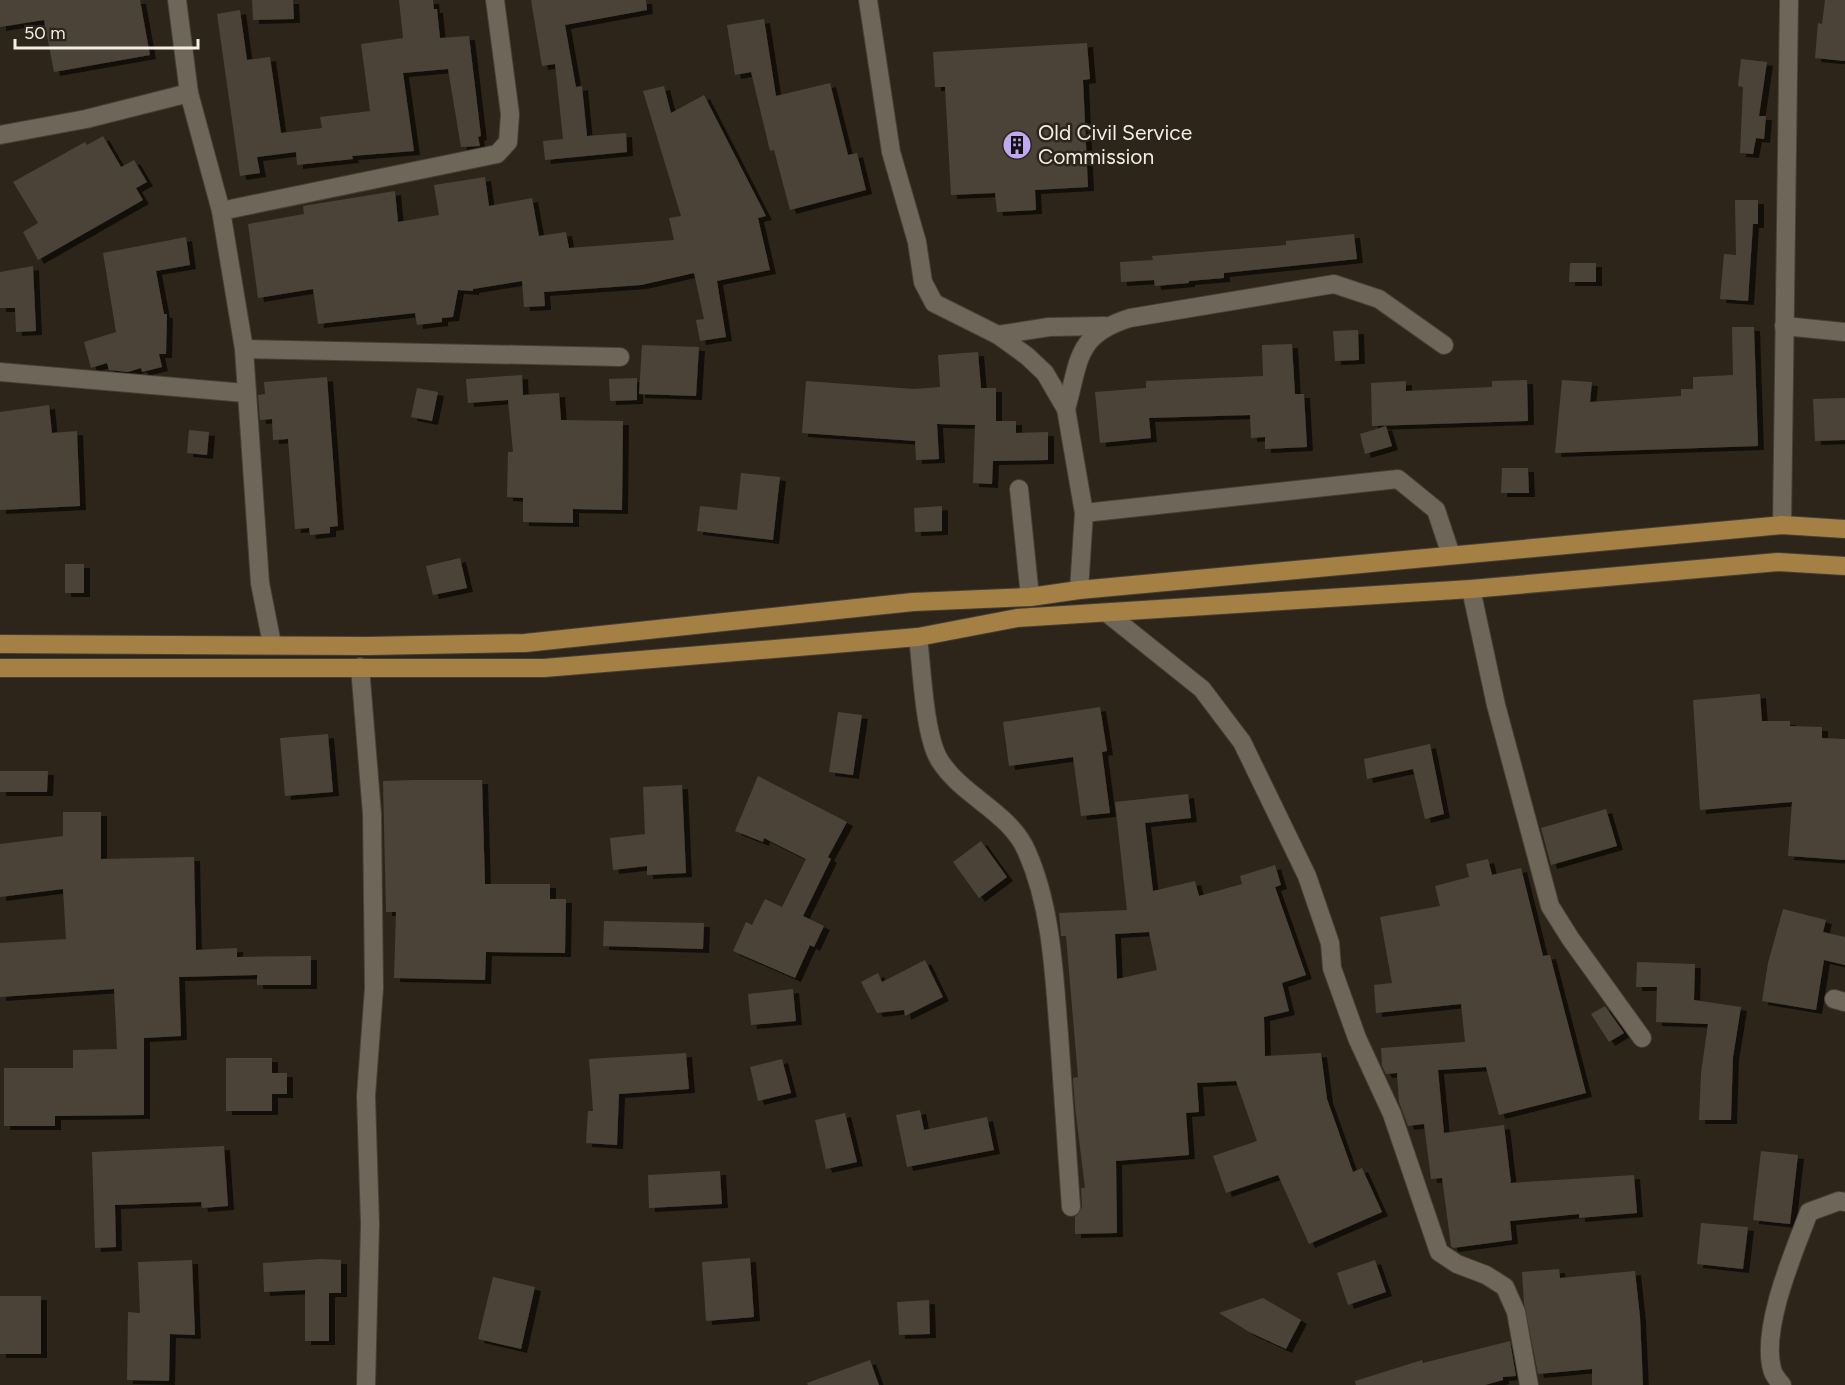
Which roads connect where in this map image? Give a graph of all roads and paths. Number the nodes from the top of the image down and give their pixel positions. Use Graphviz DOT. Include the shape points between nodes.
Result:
graph roads {
  1 [pos="177,0"];
  2 [pos="495,0"];
  3 [pos="868,0"];
  4 [pos="1789,0"];
  5 [pos="189,93"];
  6 [pos="0,135"];
  7 [pos="221,210"];
  8 [pos="1105,326"];
  9 [pos="1784,326"];
  10 [pos="1845,332"];
  11 [pos="998,336"];
  12 [pos="1444,345"];
  13 [pos="244,350"];
  14 [pos="620,357"];
  15 [pos="0,372"];
  16 [pos="245,393"];
  17 [pos="1066,410"];
  18 [pos="1019,489"];
  19 [pos="1084,513"];
  20 [pos="1782,525"];
  21 [pos="1845,529"];
  22 [pos="1451,555"];
  23 [pos="1845,566"];
  24 [pos="1471,589"];
  25 [pos="1078,590"];
  26 [pos="1030,597"];
  27 [pos="1107,614"];
  28 [pos="918,637"];
  29 [pos="0,644"];
  30 [pos="272,644"];
  31 [pos="0,668"];
  32 [pos="360,668"];
  33 [pos="1642,1038"];
  34 [pos="1845,1202"];
  35 [pos="1071,1207"];
  36 [pos="366,1385"];
  37 [pos="1529,1385"];
  38 [pos="1782,1385"];
  1 -- 5 [label="street"];
  2 -- 7 [label="street" via="510,114 508,142 497,154"];
  3 -- 11 [label="street" via="891,152 923,282 934,303"];
  4 -- 9 [label="street"];
  5 -- 6 [label="street" via="86,119"];
  5 -- 7 [label="street"];
  7 -- 13 [label="street"];
  8 -- 11 [label="street" via="1049,327"];
  8 -- 12 [label="street" via="1130,318 1334,284 1379,298"];
  8 -- 17 [label="street" via="1083,350"];
  9 -- 10 [label="street"];
  9 -- 20 [label="street"];
  11 -- 17 [label="street" via="1045,374"];
  13 -- 14 [label="street"];
  13 -- 16 [label="street"];
  15 -- 16 [label="street"];
  16 -- 30 [label="street" via="260,583"];
  17 -- 19 [label="street"];
  18 -- 26 [label="street"];
  19 -- 22 [label="street" via="1398,479 1436,510"];
  19 -- 25 [label="street"];
  20 -- 21 [label="main road"];
  20 -- 22 [label="main road"];
  22 -- 25 [label="main road"];
  23 -- 24 [label="main road" via="1778,562"];
  24 -- 27 [label="main road"];
  24 -- 33 [label="street" via="1496,705 1550,906"];
  25 -- 26 [label="main road"];
  26 -- 30 [label="main road" via="913,602 525,643"];
  27 -- 28 [label="main road" via="1017,618"];
  27 -- 37 [label="street" via="1202,689 1242,742 1307,876 1330,943 1332,968 1392,1114 1439,1252 1505,1287 1515,1312"];
  28 -- 32 [label="main road" via="544,668"];
  28 -- 35 [label="street" via="930,732 939,760 956,780 995,810 1027,850 1038,884 1053,963"];
  29 -- 30 [label="main road"];
  31 -- 32 [label="main road"];
  32 -- 36 [label="street" via="372,814 374,988 366,1096 370,1224"];
  34 -- 38 [label="street" via="1809,1212 1777,1299 1770,1356 1772,1372"];
}
